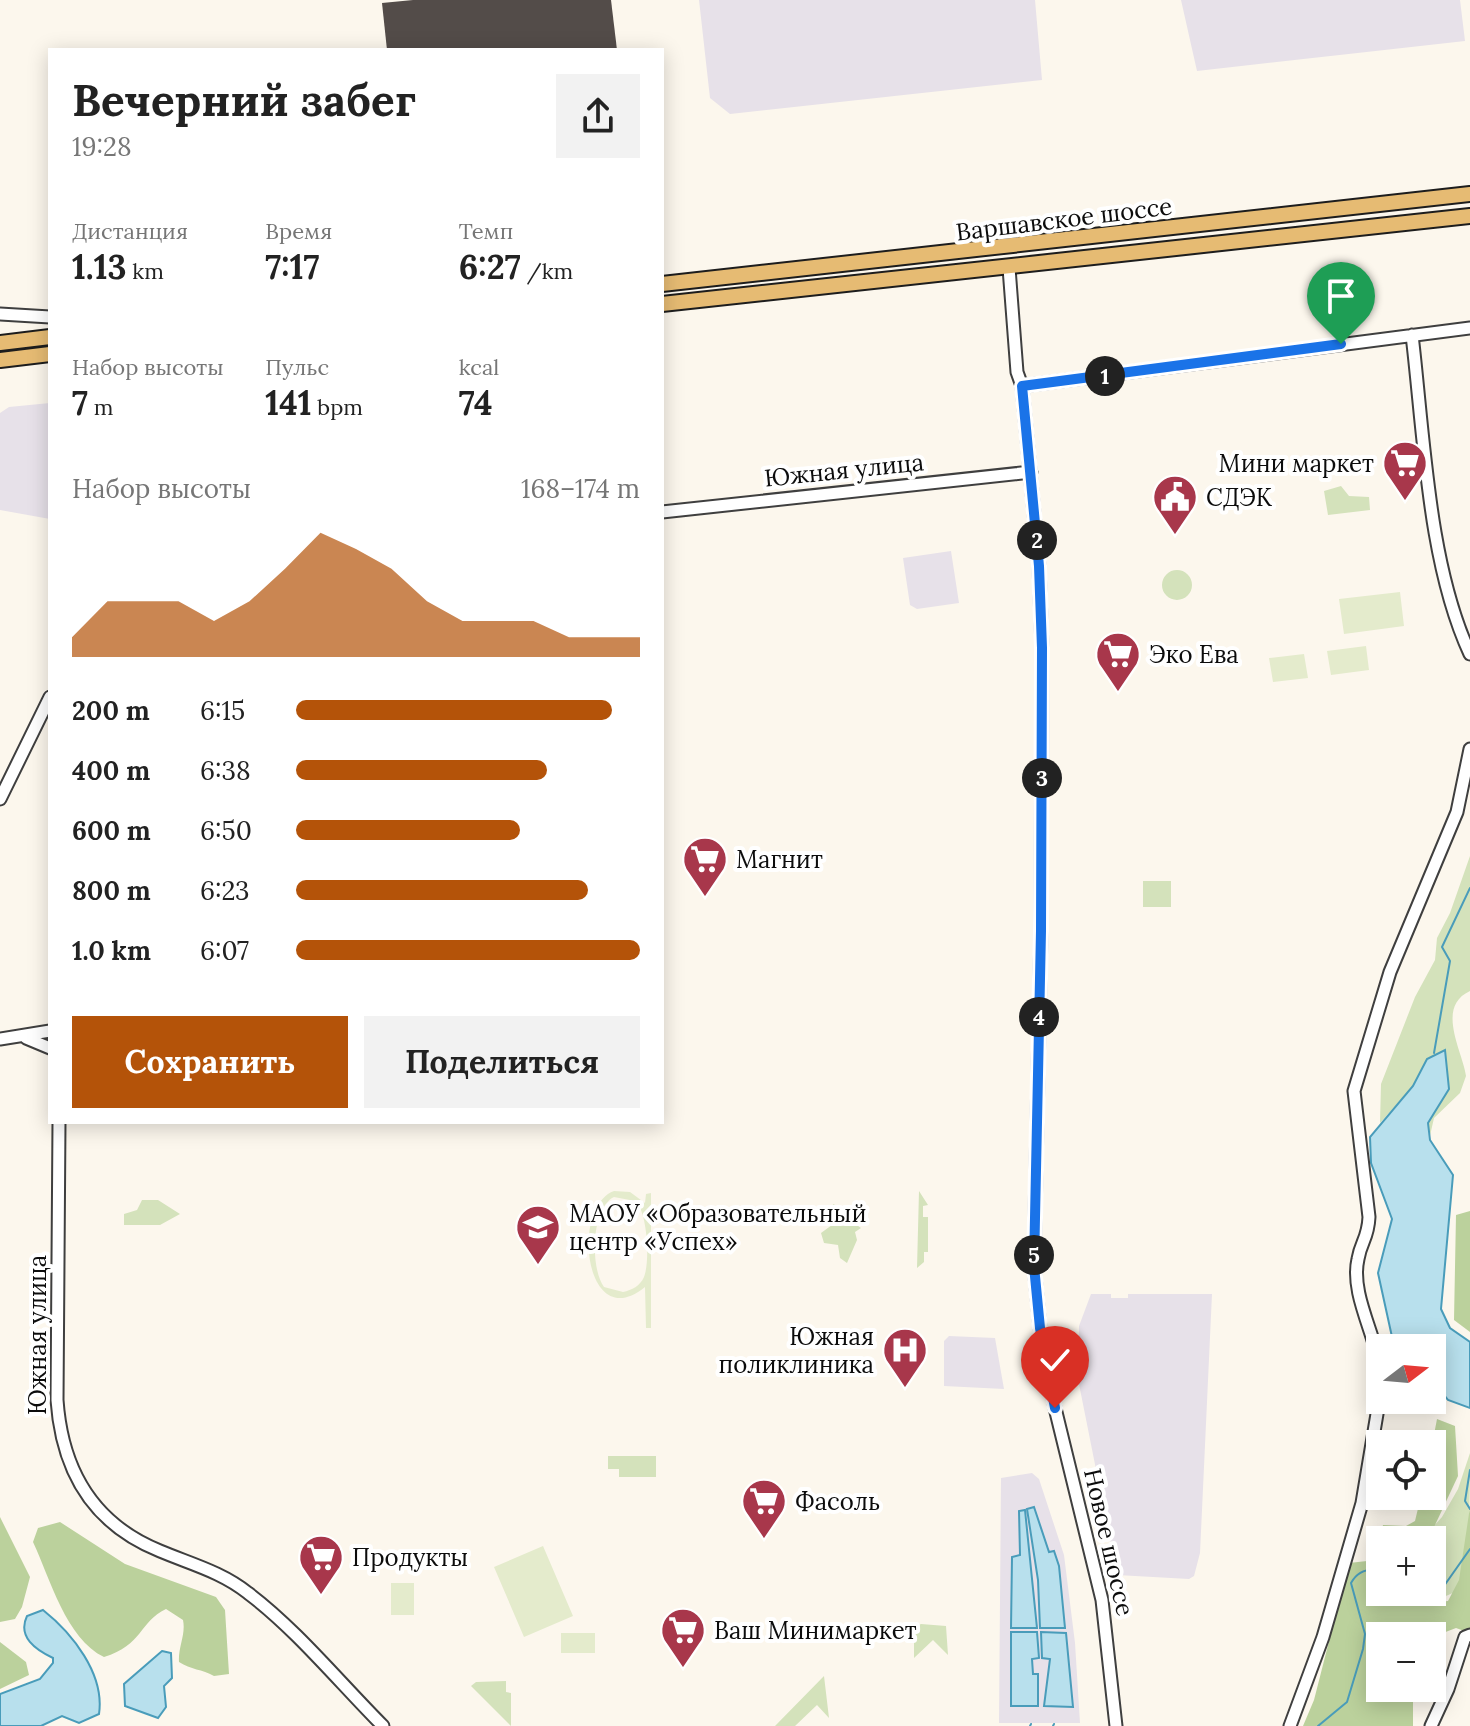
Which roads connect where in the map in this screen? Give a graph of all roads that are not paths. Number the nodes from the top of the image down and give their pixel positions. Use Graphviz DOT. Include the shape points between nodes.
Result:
graph roads {
  1 [pos="1470,194"];
  2 [pos="1470,216"];
  3 [pos="1009,268"];
  4 [pos="664,284"];
  5 [pos="664,304"];
  6 [pos="0,314"];
  7 [pos="48,317"];
  8 [pos="1470,328"];
  9 [pos="1412,335"];
  10 [pos="48,337"];
  11 [pos="0,343"];
  12 [pos="48,354"];
  13 [pos="0,360"];
  14 [pos="1022,386"];
  15 [pos="1031,472"];
  16 [pos="664,512"];
  17 [pos="1470,654"];
  18 [pos="48,701"];
  19 [pos="1470,749"];
  20 [pos="0,799"];
  21 [pos="48,1032"];
  22 [pos="13,1037"];
  23 [pos="0,1039"];
  24 [pos="48,1047"];
  25 [pos="59,1124"];
  26 [pos="1372,1334"];
  27 [pos="1377,1414"];
  28 [pos="1470,1635"];
  29 [pos="383,1726"];
  30 [pos="1116,1726"];
  31 [pos="1290,1726"];
  32 [pos="1431,1726"];
  1 -- 4 [label="main road, Варшавское шоссе"];
  2 -- 3 [label="main road, Варшавское шоссе"];
  3 -- 5 [label="main road, Варшавское шоссе"];
  3 -- 14 [label="street, Новое шоссе"];
  6 -- 7 [label="street"];
  8 -- 9 [label="street"];
  9 -- 14 [label="street"];
  9 -- 17 [label="street" via="1441,563"];
  10 -- 11 [label="main road"];
  12 -- 13 [label="main road"];
  14 -- 15 [label="street, Новое шоссе"];
  15 -- 16 [label="street, Южная улица"];
  15 -- 30 [label="street, Новое шоссе" via="1042,664 1034,1266 1055,1408 1097,1570"];
  18 -- 20 [label="street"];
  19 -- 26 [label="street" via="1457,812 1390,972 1354,1091 1369,1217 1368,1237 1357,1259"];
  21 -- 22 [label="street"];
  22 -- 23 [label="street"];
  22 -- 24 [label="street"];
  25 -- 29 [label="street, Южная улица" via="57,1400 62,1442 77,1482 117,1527 248,1592"];
  27 -- 31 [label="street" via="1362,1503 1323,1637"];
  28 -- 32 [label="street"];
}
